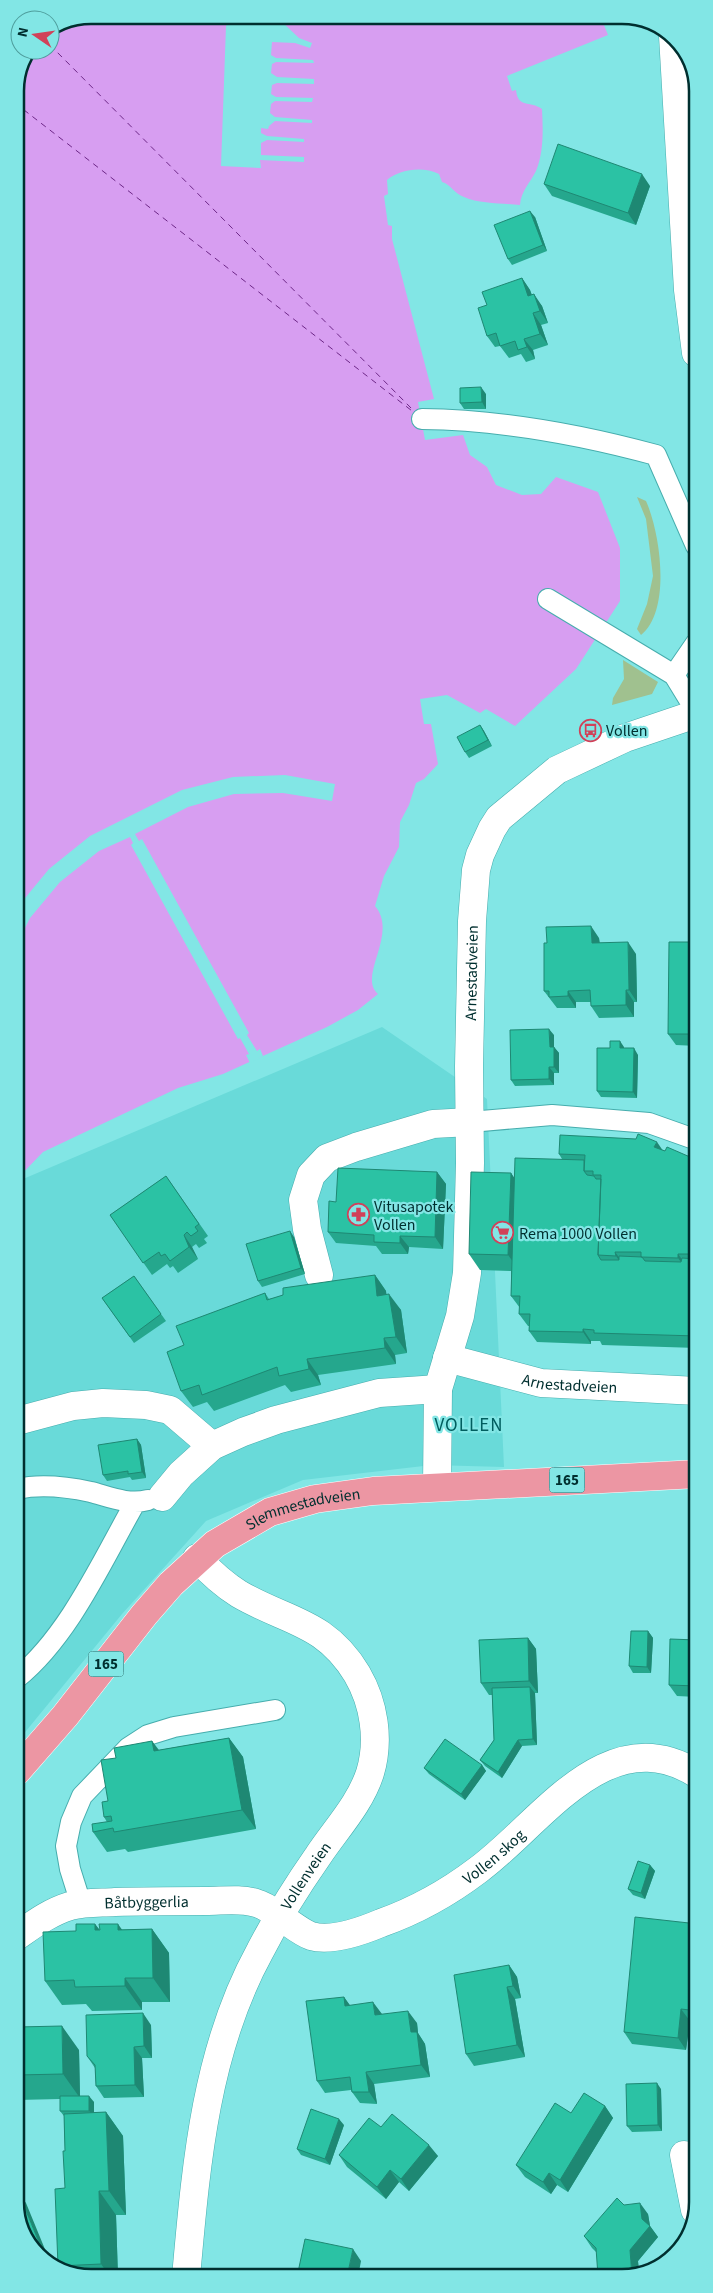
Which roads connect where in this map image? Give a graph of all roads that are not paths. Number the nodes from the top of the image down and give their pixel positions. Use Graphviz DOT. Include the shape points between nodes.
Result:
graph roads {
  1 [pos="675,50"];
  2 [pos="689,298"];
  3 [pos="422,419"];
  4 [pos="689,530"];
  5 [pos="548,599"];
  6 [pos="689,654"];
  7 [pos="674,676"];
  8 [pos="689,701"];
  9 [pos="689,715"];
  10 [pos="470,1122"];
  11 [pos="689,1137"];
  12 [pos="319,1275"];
  13 [pos="447,1358"];
  14 [pos="438,1390"];
  15 [pos="689,1391"];
  16 [pos="24,1419"];
  17 [pos="212,1446"];
  18 [pos="689,1474"];
  19 [pos="24,1487"];
  20 [pos="437,1487"];
  21 [pos="162,1497"];
  22 [pos="135,1503"];
  23 [pos="198,1558"];
  24 [pos="24,1672"];
  25 [pos="275,1710"];
  26 [pos="24,1764"];
  27 [pos="689,1770"];
  28 [pos="81,1904"];
  29 [pos="279,1917"];
  30 [pos="24,1931"];
  31 [pos="684,2155"];
  32 [pos="689,2178"];
  33 [pos="187,2269"];
  1 -- 2 [label="street"];
  3 -- 4 [label="lane" via="525,426 656,454"];
  5 -- 7 [label="lane"];
  6 -- 7 [label="lane"];
  7 -- 8 [label="lane"];
  9 -- 10 [label="street, Arnestadveien" via="625,738 557,770 506,810 492,829 476,870 473,904"];
  10 -- 11 [label="lane" via="562,1116 649,1123"];
  10 -- 12 [label="street" via="433,1124 327,1158 311,1175 303,1200"];
  10 -- 13 [label="street, Arnestadveien" via="467,1273 460,1316"];
  13 -- 14 [label="street, Arnestadveien"];
  13 -- 15 [label="street, Arnestadveien" via="542,1383"];
  14 -- 17 [label="street" via="378,1393 276,1420"];
  14 -- 20 [label="street, Arnestadveien"];
  16 -- 17 [label="street" via="73,1406 102,1403 146,1405 170,1410"];
  17 -- 21 [label="street" via="181,1474"];
  18 -- 20 [label="main road, Slemmestadveien / 165"];
  19 -- 22 [label="lane" via="89,1492"];
  20 -- 23 [label="main road, Slemmestadveien / 165" via="334,1496 292,1505 251,1521"];
  21 -- 22 [label="lane"];
  22 -- 24 [label="lane" via="80,1600 53,1641"];
  23 -- 26 [label="main road, Slemmestadveien / 165" via="144,1615 66,1716"];
  23 -- 29 [label="street, Vollenveien" via="216,1578 241,1594 329,1639 358,1675 374,1721 370,1773 360,1796"];
  25 -- 28 [label="lane" via="174,1727 148,1734 128,1748 82,1796 71,1822 66,1846"];
  27 -- 29 [label="street, Vollen skog" via="673,1762 631,1758 596,1771 561,1796 477,1871 381,1924 322,1938 304,1933"];
  28 -- 29 [label="street, Båtbyggerlia" via="246,1901 265,1907"];
  28 -- 30 [label="street, Båtbyggerlia" via="48,1915"];
  29 -- 33 [label="street, Vollenveien" via="259,1952 234,2009 208,2097 196,2172"];
  31 -- 32 [label="street"];
}
